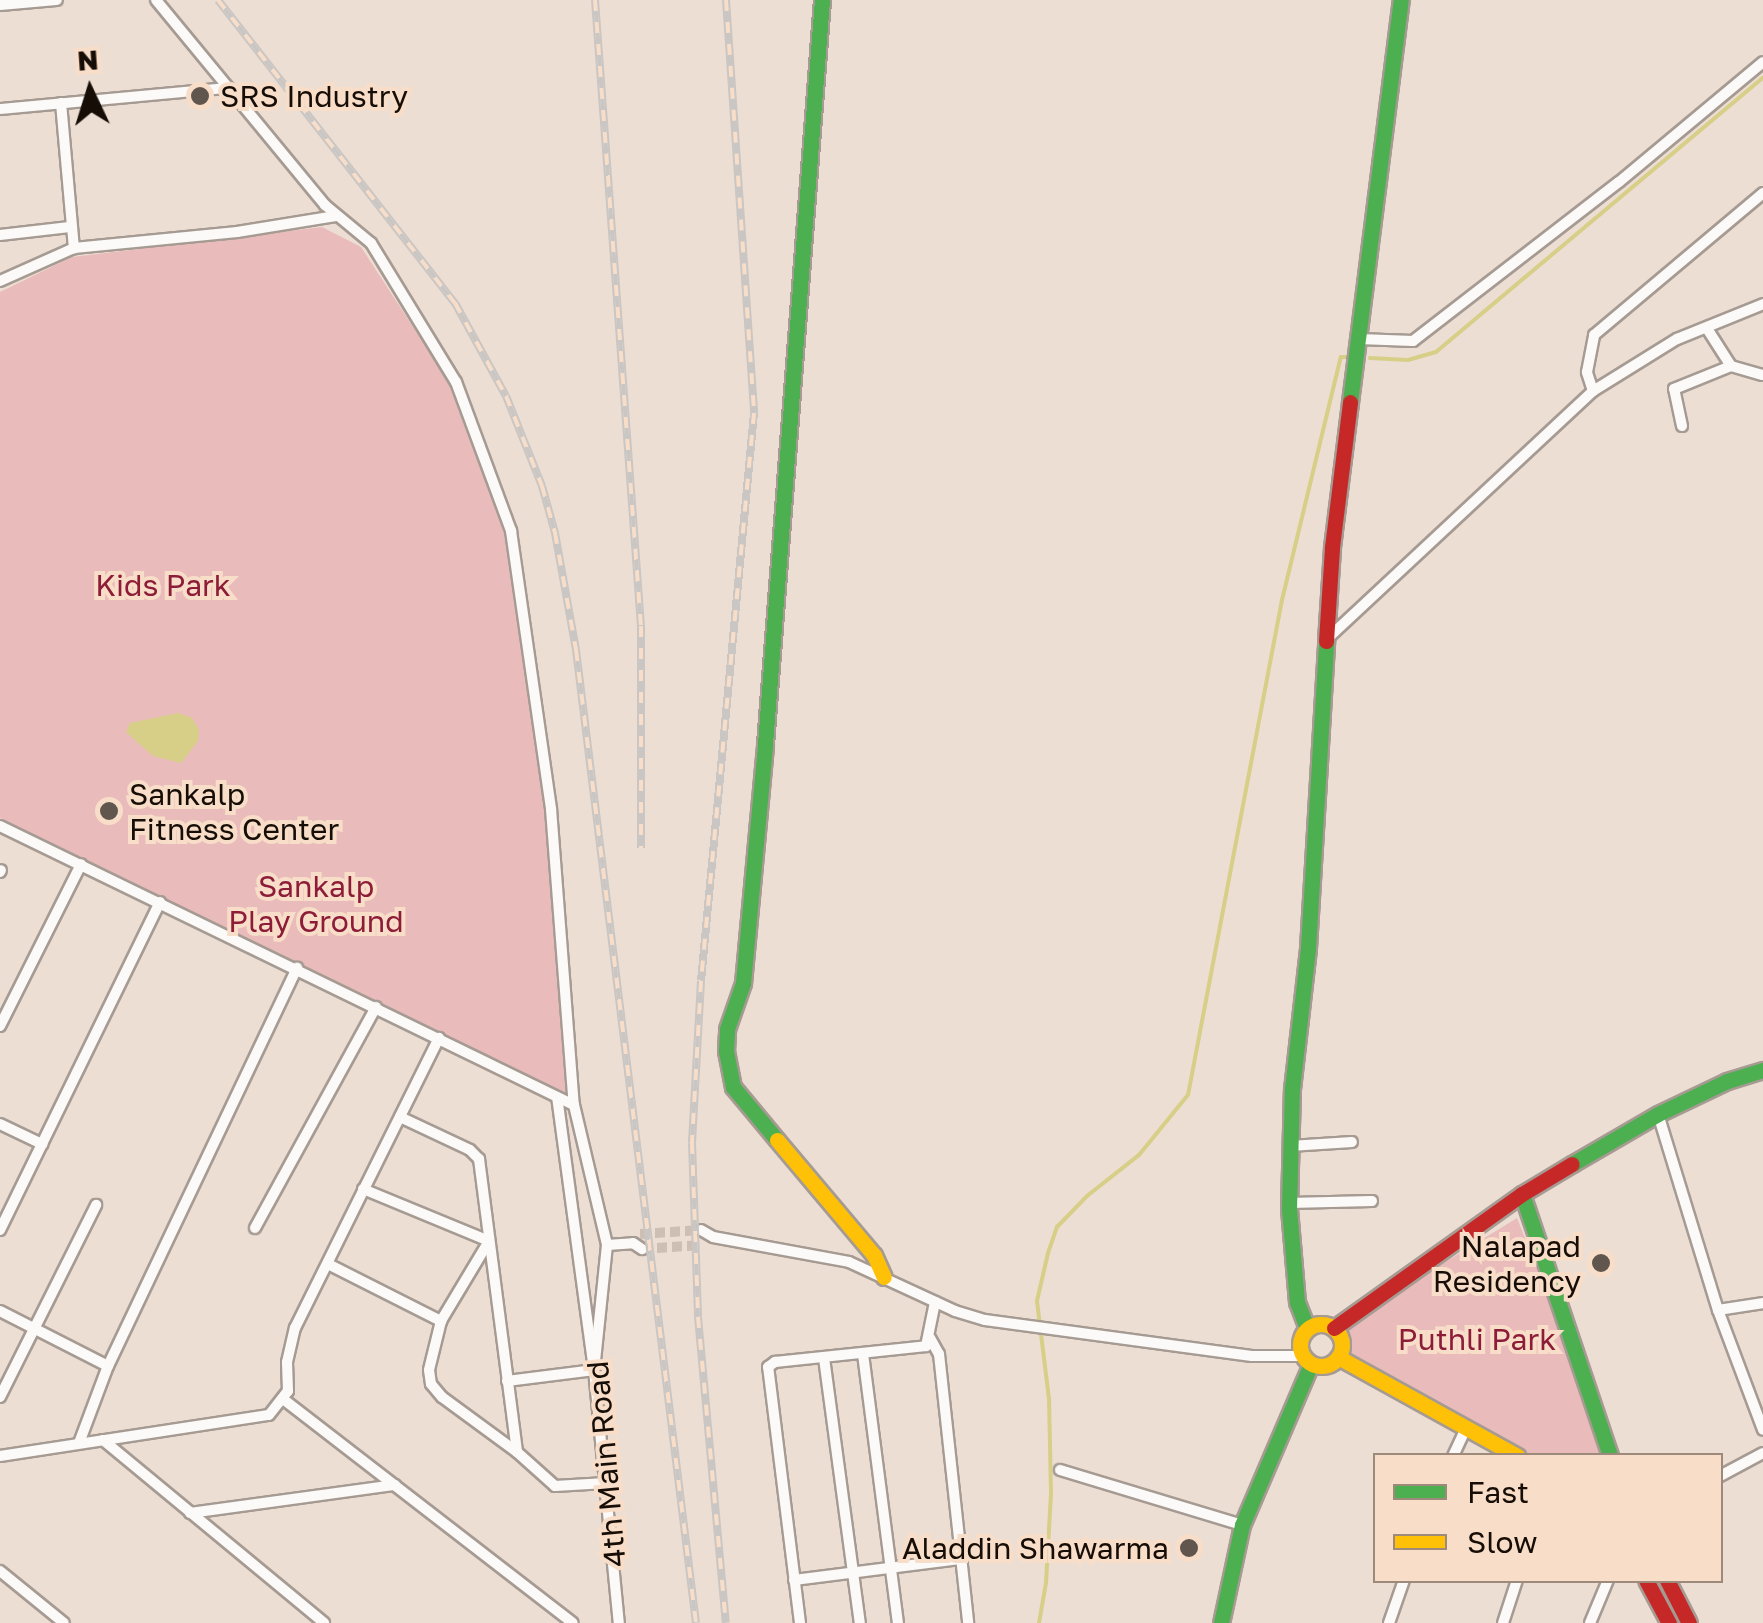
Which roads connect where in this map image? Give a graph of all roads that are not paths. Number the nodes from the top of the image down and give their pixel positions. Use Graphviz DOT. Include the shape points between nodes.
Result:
graph roads {
  1 [pos="57,0"];
  2 [pos="156,0"];
  3 [pos="822,0"];
  4 [pos="1401,0"];
  5 [pos="0,5"];
  6 [pos="1763,62"];
  7 [pos="228,88"];
  8 [pos="61,103"];
  9 [pos="0,109"];
  10 [pos="1763,193"];
  11 [pos="336,216"];
  12 [pos="70,227"];
  13 [pos="0,235"];
  14 [pos="74,248"];
  15 [pos="0,281"];
  16 [pos="1763,304"];
  17 [pos="1708,330"];
  18 [pos="1359,339"];
  19 [pos="1731,366"];
  20 [pos="1763,375"];
  21 [pos="1593,391"];
  22 [pos="1682,426"];
  23 [pos="1326,640"];
  24 [pos="0,826"];
  25 [pos="81,864"];
  26 [pos="160,902"];
  27 [pos="297,968"];
  28 [pos="376,1007"];
  29 [pos="0,1026"];
  30 [pos="439,1038"];
  31 [pos="1763,1070"];
  32 [pos="557,1097"];
  33 [pos="574,1105"];
  34 [pos="1658,1114"];
  35 [pos="400,1117"];
  36 [pos="0,1124"];
  37 [pos="1352,1142"];
  38 [pos="42,1144"];
  39 [pos="1290,1146"];
  40 [pos="363,1190"];
  41 [pos="1522,1194"];
  42 [pos="1372,1201"];
  43 [pos="1289,1203"];
  44 [pos="96,1205"];
  45 [pos="2,1222"];
  46 [pos="255,1228"];
  47 [pos="701,1230"];
  48 [pos="714,1237"];
  49 [pos="489,1241"];
  50 [pos="638,1242"];
  51 [pos="607,1246"];
  52 [pos="702,1246"];
  53 [pos="328,1264"];
  54 [pos="884,1276"];
  55 [pos="936,1302"];
  56 [pos="1763,1303"];
  57 [pos="1718,1310"];
  58 [pos="0,1311"];
  59 [pos="441,1322"];
  60 [pos="34,1327"];
  61 [pos="1307,1328"];
  62 [pos="1334,1328"];
  63 [pos="930,1338"];
  64 [pos="863,1354"];
  65 [pos="1338,1357"];
  66 [pos="824,1358"];
  67 [pos="1306,1360"];
  68 [pos="108,1366"];
  69 [pos="594,1370"];
  70 [pos="507,1381"];
  71 [pos="0,1397"];
  72 [pos="283,1399"];
  73 [pos="1466,1428"];
  74 [pos="1763,1430"];
  75 [pos="103,1440"];
  76 [pos="79,1443"];
  77 [pos="516,1452"];
  78 [pos="1454,1453"];
  79 [pos="1512,1453"];
  80 [pos="1609,1453"];
  81 [pos="1763,1453"];
  82 [pos="0,1456"];
  83 [pos="1060,1470"];
  84 [pos="1723,1474"];
  85 [pos="606,1483"];
  86 [pos="394,1485"];
  87 [pos="190,1512"];
  88 [pos="1242,1526"];
  89 [pos="960,1559"];
  90 [pos="892,1568"];
  91 [pos="0,1572"];
  92 [pos="855,1573"];
  93 [pos="794,1580"];
  94 [pos="1403,1583"];
  95 [pos="1516,1583"];
  96 [pos="1607,1583"];
  97 [pos="1648,1583"];
  98 [pos="1669,1583"];
  99 [pos="64,1623"];
  100 [pos="324,1623"];
  101 [pos="573,1623"];
  102 [pos="619,1623"];
  103 [pos="800,1623"];
  104 [pos="860,1623"];
  105 [pos="898,1623"];
  106 [pos="968,1623"];
  107 [pos="1220,1623"];
  108 [pos="1389,1623"];
  109 [pos="1503,1623"];
  110 [pos="1590,1623"];
  111 [pos="1669,1623"];
  112 [pos="1689,1623"];
  1 -- 5 [label="street"];
  2 -- 7 [label="street, 4th Main Road"];
  3 -- 54 [label="street" via="765,744 743,983 726,1029 726,1051 734,1087 874,1255"];
  4 -- 18 [label="street"];
  6 -- 18 [label="street" via="1413,341"];
  7 -- 8 [label="street"];
  7 -- 11 [label="street, 4th Main Road"];
  8 -- 9 [label="street"];
  8 -- 12 [label="street"];
  10 -- 21 [label="street" via="1594,335 1587,372"];
  11 -- 14 [label="street"];
  11 -- 33 [label="street, 4th Main Road" via="370,243 456,382 511,531 551,808"];
  12 -- 13 [label="street"];
  12 -- 14 [label="street"];
  14 -- 15 [label="street"];
  16 -- 17 [label="street"];
  17 -- 19 [label="street"];
  17 -- 21 [label="street" via="1677,340"];
  18 -- 23 [label="street"];
  19 -- 20 [label="street"];
  19 -- 22 [label="street" via="1674,389"];
  21 -- 23 [label="street"];
  23 -- 39 [label="street"];
  24 -- 25 [label="street"];
  25 -- 26 [label="street"];
  25 -- 29 [label="street"];
  26 -- 27 [label="street"];
  26 -- 38 [label="street"];
  27 -- 28 [label="street"];
  27 -- 68 [label="street"];
  28 -- 30 [label="street"];
  28 -- 46 [label="street"];
  30 -- 32 [label="street"];
  30 -- 35 [label="street"];
  31 -- 34 [label="street"];
  32 -- 33 [label="street"];
  32 -- 69 [label="street"];
  33 -- 51 [label="street, 4th Main Road"];
  34 -- 41 [label="street"];
  34 -- 57 [label="street"];
  35 -- 40 [label="street"];
  35 -- 49 [label="street" via="479,1159"];
  36 -- 38 [label="street"];
  37 -- 39 [label="street"];
  38 -- 45 [label="street"];
  39 -- 43 [label="street"];
  40 -- 49 [label="street"];
  40 -- 53 [label="street"];
  41 -- 62 [label="street"];
  41 -- 80 [label="street"];
  42 -- 43 [label="street"];
  43 -- 61 [label="street" via="1297,1302"];
  44 -- 60 [label="street"];
  47 -- 48 [label="street"];
  48 -- 52 [label="street"];
  48 -- 54 [label="street" via="808,1251"];
  49 -- 59 [label="street"];
  49 -- 70 [label="street"];
  50 -- 51 [label="street"];
  51 -- 69 [label="street, 4th Main Road"];
  53 -- 59 [label="street"];
  53 -- 72 [label="street" via="295,1328"];
  54 -- 55 [label="street"];
  55 -- 63 [label="street"];
  55 -- 67 [label="street" via="967,1316 1054,1330"];
  56 -- 57 [label="street"];
  57 -- 74 [label="street"];
  58 -- 60 [label="street"];
  59 -- 77 [label="street" via="431,1351 431,1384"];
  60 -- 68 [label="street"];
  60 -- 71 [label="street"];
  61 -- 62 [label="street"];
  61 -- 67 [label="street" via="1300,1338"];
  62 -- 65 [label="street" via="1342,1345"];
  63 -- 64 [label="street" via="915,1349"];
  63 -- 89 [label="street" via="939,1354"];
  64 -- 66 [label="street"];
  64 -- 90 [label="street"];
  65 -- 67 [label="street" via="1325,1366"];
  65 -- 73 [label="street"];
  66 -- 92 [label="street"];
  66 -- 93 [label="street" via="775,1362 766,1375"];
  67 -- 88 [label="street"];
  68 -- 76 [label="street"];
  69 -- 70 [label="street"];
  69 -- 85 [label="street, 4th Main Road"];
  70 -- 77 [label="street"];
  72 -- 75 [label="street" via="269,1416 251,1422"];
  72 -- 86 [label="street"];
  73 -- 78 [label="street"];
  73 -- 79 [label="street"];
  75 -- 76 [label="street"];
  75 -- 87 [label="street"];
  76 -- 82 [label="street"];
  77 -- 85 [label="street" via="555,1486"];
  81 -- 84 [label="street"];
  83 -- 88 [label="street"];
  85 -- 102 [label="street, 4th Main Road"];
  86 -- 87 [label="street"];
  86 -- 101 [label="street"];
  87 -- 100 [label="street"];
  88 -- 107 [label="street"];
  89 -- 90 [label="street"];
  89 -- 106 [label="street"];
  90 -- 92 [label="street"];
  90 -- 105 [label="street"];
  91 -- 99 [label="street"];
  92 -- 93 [label="street"];
  92 -- 104 [label="street"];
  93 -- 103 [label="street"];
  94 -- 108 [label="street"];
  95 -- 109 [label="street"];
  96 -- 110 [label="street"];
  97 -- 111 [label="street"];
  98 -- 112 [label="street"];
}
